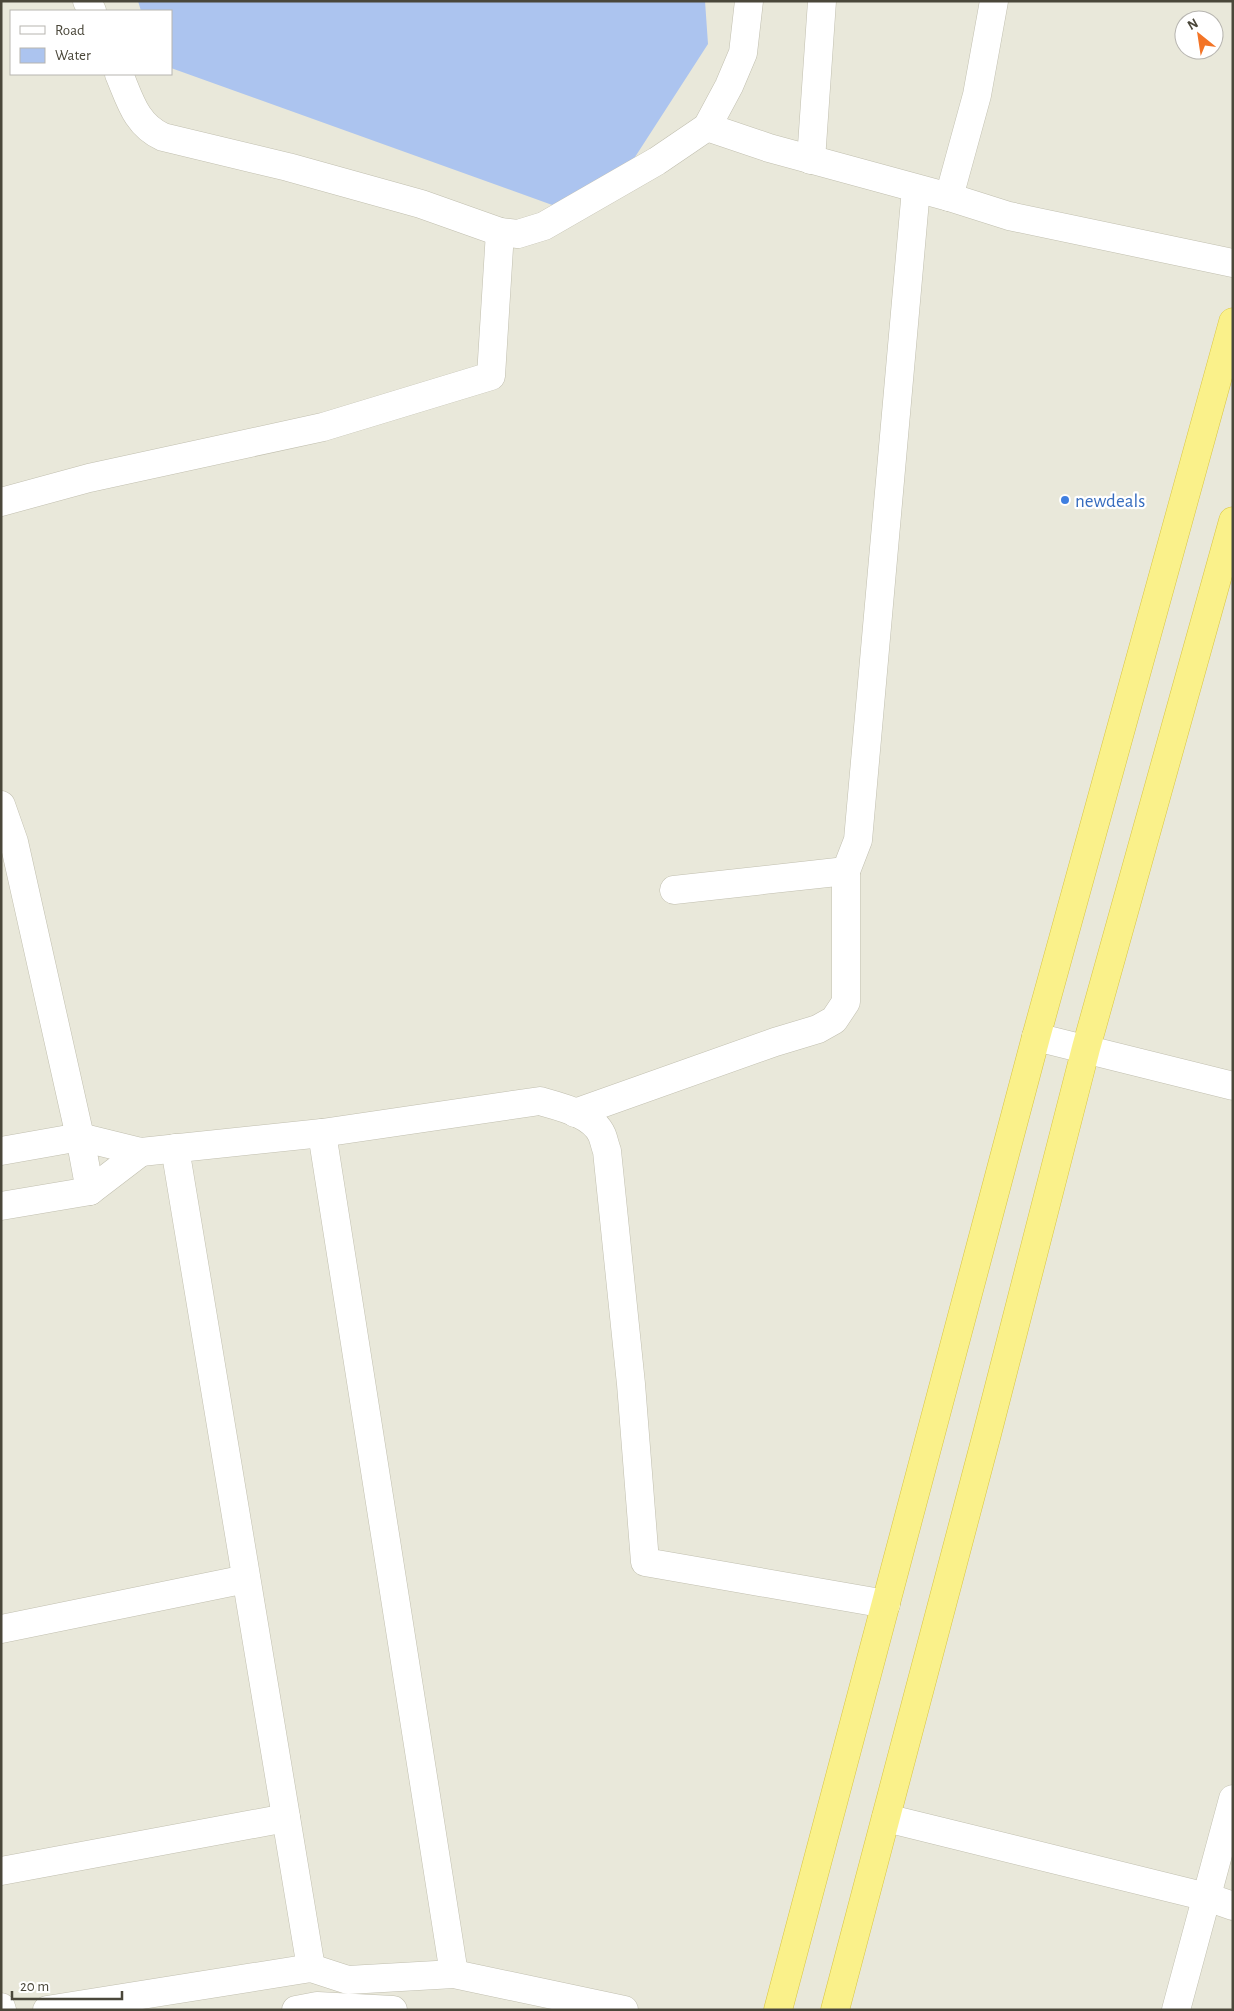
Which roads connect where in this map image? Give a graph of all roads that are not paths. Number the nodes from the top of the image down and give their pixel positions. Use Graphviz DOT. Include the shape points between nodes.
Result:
graph roads {
  1 [pos="749,1"];
  2 [pos="822,1"];
  3 [pos="994,1"];
  4 [pos="119,75"];
  5 [pos="707,127"];
  6 [pos="811,160"];
  7 [pos="916,189"];
  8 [pos="948,197"];
  9 [pos="500,232"];
  10 [pos="1233,263"];
  11 [pos="1233,322"];
  12 [pos="1,502"];
  13 [pos="1233,521"];
  14 [pos="1,805"];
  15 [pos="8,844"];
  16 [pos="846,871"];
  17 [pos="674,890"];
  18 [pos="1036,1037"];
  19 [pos="1086,1048"];
  20 [pos="1233,1086"];
  21 [pos="575,1113"];
  22 [pos="322,1133"];
  23 [pos="80,1138"];
  24 [pos="175,1148"];
  25 [pos="1,1151"];
  26 [pos="141,1152"];
  27 [pos="90,1191"];
  28 [pos="1,1206"];
  29 [pos="246,1579"];
  30 [pos="886,1604"];
  31 [pos="1,1629"];
  32 [pos="1233,1799"];
  33 [pos="286,1818"];
  34 [pos="886,1818"];
  35 [pos="1,1871"];
  36 [pos="1207,1897"];
  37 [pos="1233,1906"];
  38 [pos="311,1968"];
  39 [pos="454,1974"];
  40 [pos="306,2008"];
  41 [pos="47,2010"];
  42 [pos="393,2010"];
  43 [pos="624,2010"];
  44 [pos="778,2010"];
  45 [pos="835,2010"];
  46 [pos="1176,2010"];
  1 -- 5 [label="street" via="743,53"];
  2 -- 6 [label="street"];
  3 -- 8 [label="street" via="977,95"];
  4 -- 9 [label="street" via="138,117 150,132 421,204"];
  5 -- 6 [label="street"];
  5 -- 9 [label="street" via="657,161 544,226 518,234"];
  6 -- 7 [label="street"];
  7 -- 8 [label="street"];
  7 -- 16 [label="street" via="858,840"];
  8 -- 10 [label="street" via="1009,216"];
  9 -- 12 [label="street" via="491,376 323,427 89,478"];
  11 -- 18 [label="highway"];
  13 -- 19 [label="highway"];
  14 -- 15 [label="street"];
  15 -- 23 [label="street"];
  16 -- 17 [label="street"];
  16 -- 21 [label="street" via="846,1002 834,1020 818,1029"];
  18 -- 19 [label="street"];
  18 -- 30 [label="highway"];
  19 -- 20 [label="street"];
  19 -- 34 [label="highway"];
  21 -- 22 [label="street" via="540,1101"];
  21 -- 30 [label="street" via="590,1120 602,1134 607,1151 631,1384 644,1562"];
  22 -- 24 [label="street"];
  22 -- 39 [label="street"];
  23 -- 25 [label="street"];
  23 -- 26 [label="street"];
  23 -- 27 [label="street"];
  24 -- 26 [label="street"];
  24 -- 29 [label="street"];
  26 -- 27 [label="street"];
  27 -- 28 [label="street"];
  29 -- 31 [label="street"];
  29 -- 33 [label="street"];
  30 -- 44 [label="highway"];
  32 -- 36 [label="street"];
  33 -- 35 [label="street"];
  33 -- 38 [label="street"];
  34 -- 36 [label="street"];
  34 -- 45 [label="highway"];
  36 -- 37 [label="street"];
  36 -- 46 [label="street"];
  38 -- 39 [label="street" via="348,1980"];
  38 -- 41 [label="street"];
  39 -- 43 [label="street"];
  40 -- 42 [label="street"];
}
